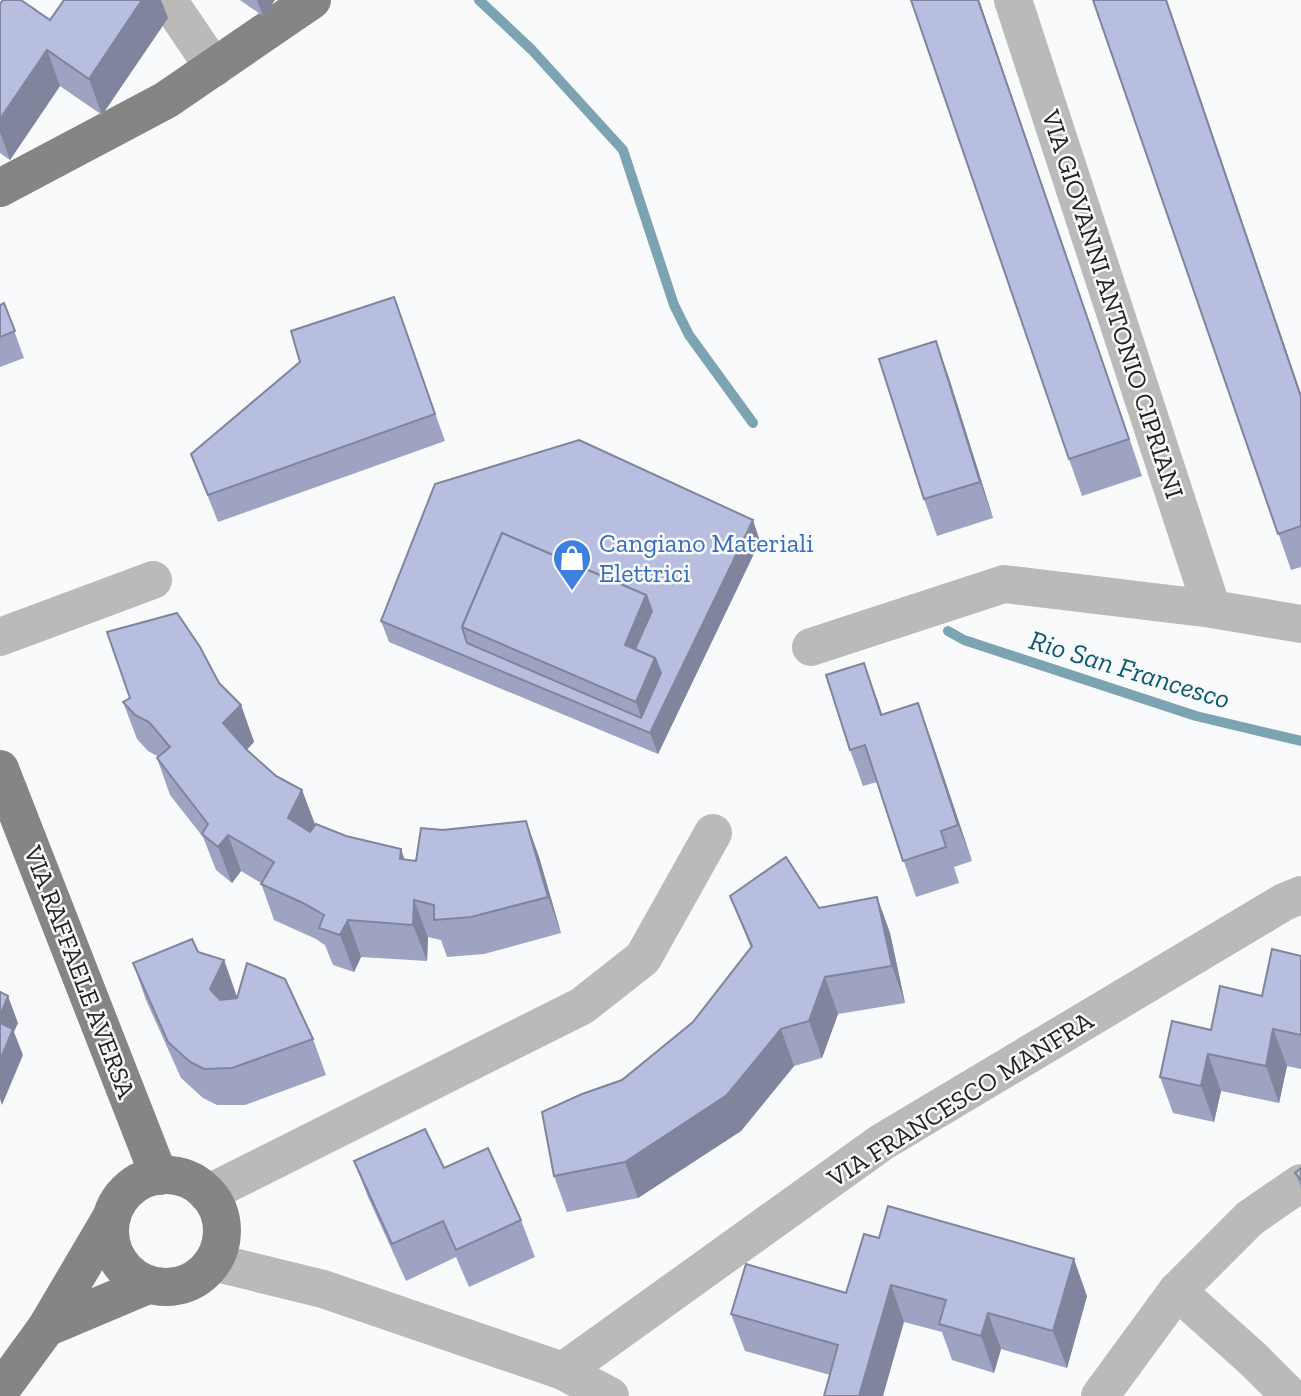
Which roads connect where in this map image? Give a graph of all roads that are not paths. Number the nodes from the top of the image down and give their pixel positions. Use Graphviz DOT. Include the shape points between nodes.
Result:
graph roads {
  1 [pos="312,0"];
  2 [pos="1013,0"];
  3 [pos="178,15"];
  4 [pos="214,68"];
  5 [pos="0,188"];
  6 [pos="153,580"];
  7 [pos="1212,609"];
  8 [pos="1301,624"];
  9 [pos="0,637"];
  10 [pos="811,647"];
  11 [pos="0,769"];
  12 [pos="713,833"];
  13 [pos="1301,895"];
  14 [pos="159,1176"];
  15 [pos="1301,1183"];
  16 [pos="207,1194"];
  17 [pos="112,1216"];
  18 [pos="213,1262"];
  19 [pos="148,1285"];
  20 [pos="1177,1292"];
  21 [pos="46,1328"];
  22 [pos="564,1371"];
  23 [pos="0,1391"];
  24 [pos="610,1396"];
  25 [pos="1100,1396"];
  26 [pos="1290,1396"];
  1 -- 4 [label="main road"];
  2 -- 7 [label="street, VIA GIOVANNI ANTONIO CIPRIANI"];
  3 -- 4 [label="street"];
  4 -- 5 [label="main road" via="166,100"];
  6 -- 9 [label="street"];
  7 -- 8 [label="street"];
  7 -- 10 [label="street" via="1004,584"];
  11 -- 14 [label="main road, VIA RAFFAELE AVERSA"];
  12 -- 16 [label="street" via="643,958 582,1006"];
  13 -- 22 [label="street, VIA FRANCESCO MANFRA" via="882,1142"];
  14 -- 16 [label="main road" via="194,1182"];
  14 -- 17 [label="main road" via="129,1189"];
  15 -- 20 [label="street" via="1250,1218"];
  16 -- 18 [label="main road" via="222,1227"];
  17 -- 19 [label="main road" via="110,1233 120,1265"];
  17 -- 21 [label="main road"];
  18 -- 19 [label="main road" via="185,1284"];
  18 -- 22 [label="street" via="323,1289"];
  19 -- 21 [label="main road"];
  20 -- 25 [label="street"];
  20 -- 26 [label="street"];
  21 -- 23 [label="main road"];
  22 -- 24 [label="street"];
}
